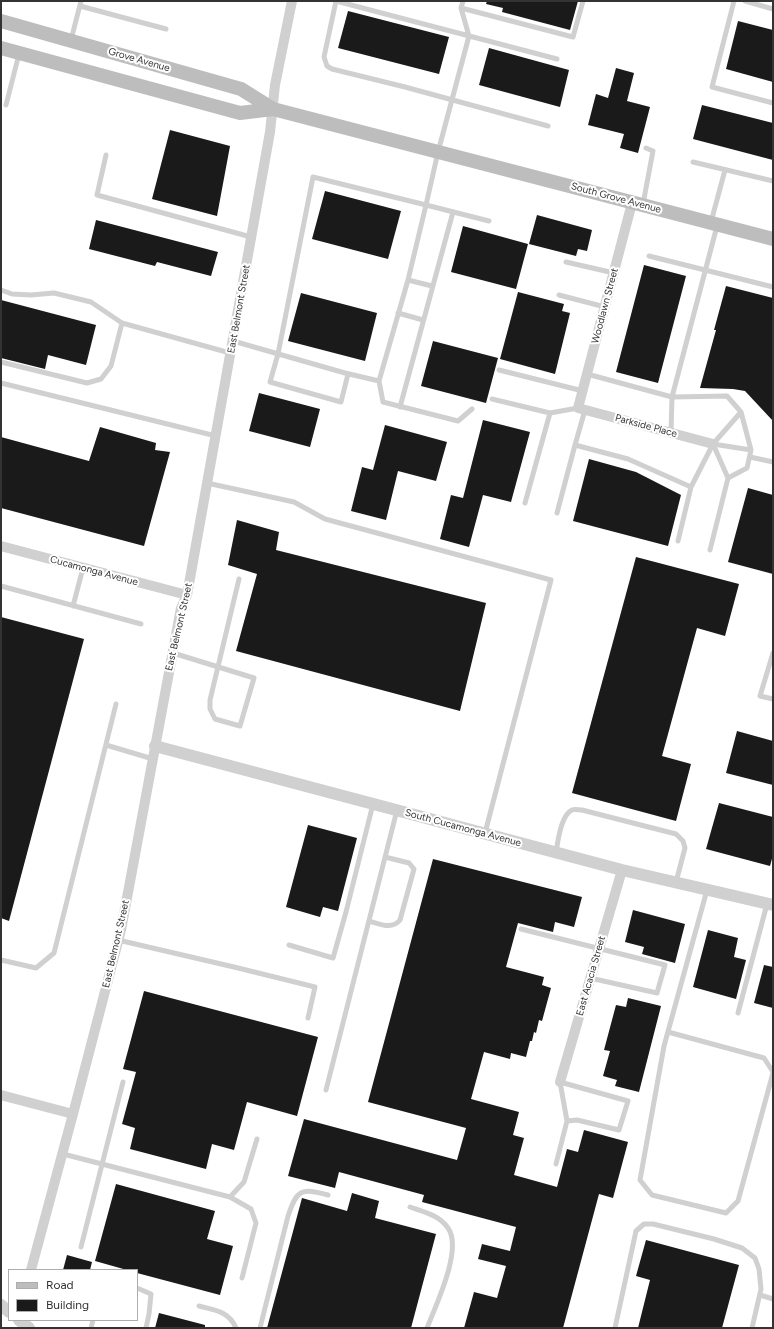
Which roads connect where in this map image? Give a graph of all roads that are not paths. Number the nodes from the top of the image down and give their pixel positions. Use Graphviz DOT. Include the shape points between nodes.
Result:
graph roads {
  1 [pos="292,1"];
  2 [pos="336,1"];
  3 [pos="462,1"];
  4 [pos="583,1"];
  5 [pos="734,1"];
  6 [pos="745,1"];
  7 [pos="81,4"];
  8 [pos="461,8"];
  9 [pos="773,9"];
  10 [pos="1,21"];
  11 [pos="166,29"];
  12 [pos="469,36"];
  13 [pos="71,41"];
  14 [pos="1,48"];
  15 [pos="19,53"];
  16 [pos="557,59"];
  17 [pos="452,100"];
  18 [pos="773,103"];
  19 [pos="6,105"];
  20 [pos="273,109"];
  21 [pos="548,126"];
  22 [pos="646,148"];
  23 [pos="438,152"];
  24 [pos="106,155"];
  25 [pos="459,157"];
  26 [pos="693,162"];
  27 [pos="725,170"];
  28 [pos="773,181"];
  29 [pos="637,204"];
  30 [pos="426,205"];
  31 [pos="453,212"];
  32 [pos="489,221"];
  33 [pos="714,224"];
  34 [pos="252,237"];
  35 [pos="773,239"];
  36 [pos="649,256"];
  37 [pos="566,262"];
  38 [pos="705,270"];
  39 [pos="614,273"];
  40 [pos="408,280"];
  41 [pos="432,286"];
  42 [pos="773,287"];
  43 [pos="1,290"];
  44 [pos="558,295"];
  45 [pos="605,307"];
  46 [pos="398,313"];
  47 [pos="423,320"];
  48 [pos="122,323"];
  49 [pos="233,341"];
  50 [pos="230,353"];
  51 [pos="278,354"];
  52 [pos="1,362"];
  53 [pos="499,370"];
  54 [pos="348,374"];
  55 [pos="587,374"];
  56 [pos="379,381"];
  57 [pos="1,383"];
  58 [pos="583,391"];
  59 [pos="672,397"];
  60 [pos="492,399"];
  61 [pos="400,406"];
  62 [pos="472,409"];
  63 [pos="582,410"];
  64 [pos="741,412"];
  65 [pos="550,413"];
  66 [pos="671,433"];
  67 [pos="216,436"];
  68 [pos="575,444"];
  69 [pos="713,444"];
  70 [pos="751,450"];
  71 [pos="750,457"];
  72 [pos="773,462"];
  73 [pos="728,478"];
  74 [pos="207,483"];
  75 [pos="691,487"];
  76 [pos="525,504"];
  77 [pos="557,513"];
  78 [pos="678,541"];
  79 [pos="1,546"];
  80 [pos="710,550"];
  81 [pos="83,568"];
  82 [pos="239,579"];
  83 [pos="1,586"];
  84 [pos="187,595"];
  85 [pos="73,606"];
  86 [pos="141,624"];
  87 [pos="773,653"];
  88 [pos="173,654"];
  89 [pos="772,662"];
  90 [pos="217,667"];
  91 [pos="773,699"];
  92 [pos="116,704"];
  93 [pos="106,745"];
  94 [pos="155,746"];
  95 [pos="153,759"];
  96 [pos="372,804"];
  97 [pos="397,810"];
  98 [pos="485,834"];
  99 [pos="556,853"];
  100 [pos="385,857"];
  101 [pos="622,870"];
  102 [pos="676,883"];
  103 [pos="707,890"];
  104 [pos="770,904"];
  105 [pos="369,921"];
  106 [pos="521,929"];
  107 [pos="118,940"];
  108 [pos="289,945"];
  109 [pos="599,948"];
  110 [pos="1,960"];
  111 [pos="590,978"];
  112 [pos="738,1013"];
  113 [pos="308,1018"];
  114 [pos="668,1032"];
  115 [pos="773,1073"];
  116 [pos="123,1082"];
  117 [pos="560,1082"];
  118 [pos="326,1090"];
  119 [pos="1,1095"];
  120 [pos="73,1114"];
  121 [pos="567,1121"];
  122 [pos="257,1139"];
  123 [pos="63,1154"];
  124 [pos="101,1164"];
  125 [pos="556,1164"];
  126 [pos="328,1195"];
  127 [pos="230,1197"];
  128 [pos="410,1207"];
  129 [pos="80,1247"];
  130 [pos="31,1269"];
  131 [pos="242,1278"];
  132 [pos="138,1288"];
  133 [pos="760,1295"];
  134 [pos="773,1299"];
  135 [pos="199,1306"];
  136 [pos="19,1321"];
  137 [pos="29,1328"];
  138 [pos="146,1328"];
  139 [pos="236,1328"];
  140 [pos="260,1328"];
  141 [pos="427,1328"];
  142 [pos="615,1328"];
  143 [pos="752,1328"];
  1 -- 20 [label="street, East Belmont Street" via="275,85"];
  2 -- 12 [label="lane"];
  2 -- 17 [label="lane" via="324,57 327,66"];
  3 -- 8 [label="lane"];
  4 -- 8 [label="lane" via="573,37"];
  5 -- 18 [label="lane" via="712,87"];
  6 -- 9 [label="lane"];
  7 -- 11 [label="lane"];
  7 -- 13 [label="lane"];
  8 -- 12 [label="lane"];
  10 -- 13 [label="main road, Grove Avenue"];
  12 -- 16 [label="lane"];
  12 -- 17 [label="lane"];
  13 -- 20 [label="main road, Grove Avenue" via="240,89"];
  14 -- 15 [label="main road, Grove Avenue"];
  15 -- 19 [label="lane"];
  15 -- 20 [label="main road, Grove Avenue" via="240,113"];
  17 -- 21 [label="lane"];
  17 -- 23 [label="lane"];
  20 -- 23 [label="main road, Grove Avenue"];
  20 -- 34 [label="street, East Belmont Street"];
  22 -- 29 [label="lane" via="653,151"];
  23 -- 25 [label="main road, Grove Avenue"];
  23 -- 30 [label="lane"];
  24 -- 34 [label="lane" via="97,195"];
  25 -- 29 [label="main road, South Grove Avenue"];
  26 -- 27 [label="lane"];
  27 -- 28 [label="lane"];
  27 -- 33 [label="lane"];
  29 -- 33 [label="main road, South Grove Avenue"];
  29 -- 39 [label="street, Woodlawn Street"];
  30 -- 31 [label="lane"];
  30 -- 40 [label="lane"];
  30 -- 51 [label="lane" via="313,177"];
  31 -- 32 [label="lane"];
  31 -- 41 [label="lane"];
  33 -- 35 [label="main road, South Grove Avenue"];
  33 -- 38 [label="lane"];
  34 -- 49 [label="street, East Belmont Street"];
  36 -- 38 [label="lane"];
  37 -- 39 [label="lane"];
  38 -- 42 [label="lane"];
  38 -- 59 [label="lane"];
  39 -- 45 [label="street, Woodlawn Street"];
  40 -- 41 [label="lane"];
  40 -- 46 [label="lane"];
  41 -- 47 [label="lane"];
  43 -- 48 [label="lane" via="12,294 54,293 91,302"];
  44 -- 45 [label="lane"];
  45 -- 55 [label="street, Woodlawn Street"];
  46 -- 47 [label="lane"];
  46 -- 56 [label="lane"];
  47 -- 61 [label="lane"];
  48 -- 50 [label="lane"];
  48 -- 52 [label="lane" via="111,366 101,379 87,383"];
  49 -- 50 [label="street, East Belmont Street"];
  49 -- 51 [label="lane"];
  50 -- 67 [label="street, East Belmont Street"];
  51 -- 54 [label="lane"];
  51 -- 54 [label="lane" via="270,382 341,402"];
  53 -- 58 [label="lane"];
  54 -- 56 [label="lane"];
  55 -- 58 [label="street, Woodlawn Street"];
  55 -- 59 [label="lane"];
  56 -- 61 [label="lane" via="383,402"];
  57 -- 67 [label="lane"];
  58 -- 63 [label="street, Woodlawn Street"];
  59 -- 64 [label="lane" via="727,396"];
  59 -- 66 [label="lane"];
  60 -- 65 [label="lane"];
  61 -- 62 [label="lane" via="458,421"];
  63 -- 65 [label="lane"];
  63 -- 66 [label="street, Parkside Place"];
  63 -- 68 [label="lane"];
  64 -- 69 [label="lane"];
  64 -- 70 [label="lane"];
  65 -- 76 [label="lane"];
  66 -- 69 [label="street, Parkside Place"];
  67 -- 74 [label="street, East Belmont Street"];
  68 -- 75 [label="lane" via="628,459"];
  68 -- 77 [label="lane"];
  69 -- 70 [label="lane"];
  69 -- 73 [label="lane"];
  69 -- 75 [label="lane"];
  70 -- 71 [label="lane"];
  71 -- 72 [label="lane"];
  71 -- 73 [label="lane" via="747,468"];
  73 -- 80 [label="lane"];
  74 -- 84 [label="street, East Belmont Street"];
  74 -- 98 [label="lane" via="294,502 325,519 551,580"];
  75 -- 78 [label="lane"];
  79 -- 81 [label="street, Cucamonga Avenue"];
  81 -- 84 [label="street, Cucamonga Avenue"];
  81 -- 85 [label="lane"];
  82 -- 90 [label="lane"];
  83 -- 85 [label="lane"];
  84 -- 88 [label="street, East Belmont Street"];
  85 -- 86 [label="lane"];
  87 -- 89 [label="lane"];
  88 -- 90 [label="lane"];
  88 -- 94 [label="street, East Belmont Street"];
  89 -- 91 [label="lane" via="760,696"];
  90 -- 90 [label="lane" via="254,678 240,726 214,719 210,709"];
  92 -- 93 [label="lane"];
  93 -- 95 [label="lane"];
  93 -- 110 [label="lane" via="54,953 36,968"];
  94 -- 95 [label="street, East Belmont Street"];
  94 -- 96 [label="street, South Cucamonga Avenue"];
  95 -- 107 [label="street, East Belmont Street"];
  96 -- 97 [label="street, South Cucamonga Avenue"];
  96 -- 108 [label="lane" via="333,958"];
  97 -- 98 [label="street, South Cucamonga Avenue"];
  97 -- 100 [label="lane"];
  98 -- 99 [label="street, South Cucamonga Avenue"];
  99 -- 101 [label="street, South Cucamonga Avenue"];
  99 -- 102 [label="lane" via="564,818 569,812 582,810 676,834 683,841 685,848"];
  100 -- 105 [label="lane"];
  100 -- 105 [label="lane" via="409,863 414,869 397,924 391,926"];
  101 -- 102 [label="street, South Cucamonga Avenue"];
  101 -- 109 [label="street, East Acacia Street"];
  102 -- 103 [label="street, South Cucamonga Avenue"];
  103 -- 104 [label="street, South Cucamonga Avenue"];
  103 -- 114 [label="lane"];
  104 -- 112 [label="lane"];
  105 -- 118 [label="lane"];
  106 -- 109 [label="lane"];
  107 -- 113 [label="lane" via="315,987"];
  107 -- 120 [label="street, East Belmont Street"];
  109 -- 111 [label="street, East Acacia Street"];
  109 -- 111 [label="lane" via="665,966 657,993"];
  111 -- 117 [label="street, East Acacia Street"];
  114 -- 115 [label="lane" via="764,1058"];
  114 -- 115 [label="lane" via="640,1180 652,1195 726,1213 738,1201"];
  116 -- 124 [label="lane"];
  117 -- 121 [label="lane"];
  117 -- 121 [label="lane" via="628,1101 618,1130 577,1120"];
  119 -- 120 [label="street"];
  120 -- 123 [label="street, East Belmont Street"];
  121 -- 125 [label="lane"];
  122 -- 127 [label="lane" via="244,1182"];
  123 -- 124 [label="lane"];
  123 -- 130 [label="street, East Belmont Street"];
  124 -- 127 [label="lane"];
  124 -- 129 [label="lane"];
  126 -- 140 [label="lane" via="304,1192 293,1201"];
  127 -- 131 [label="lane" via="251,1209 256,1223"];
  128 -- 141 [label="lane" via="433,1215 448,1228 452,1237 451,1259 441,1294"];
  132 -- 138 [label="lane" via="151,1294"];
  133 -- 134 [label="lane"];
  133 -- 142 [label="lane" via="759,1269 755,1258 742,1248 653,1224 644,1224 636,1231"];
  133 -- 143 [label="lane"];
  135 -- 139 [label="lane" via="222,1312"];
  136 -- 137 [label="street"];
}
